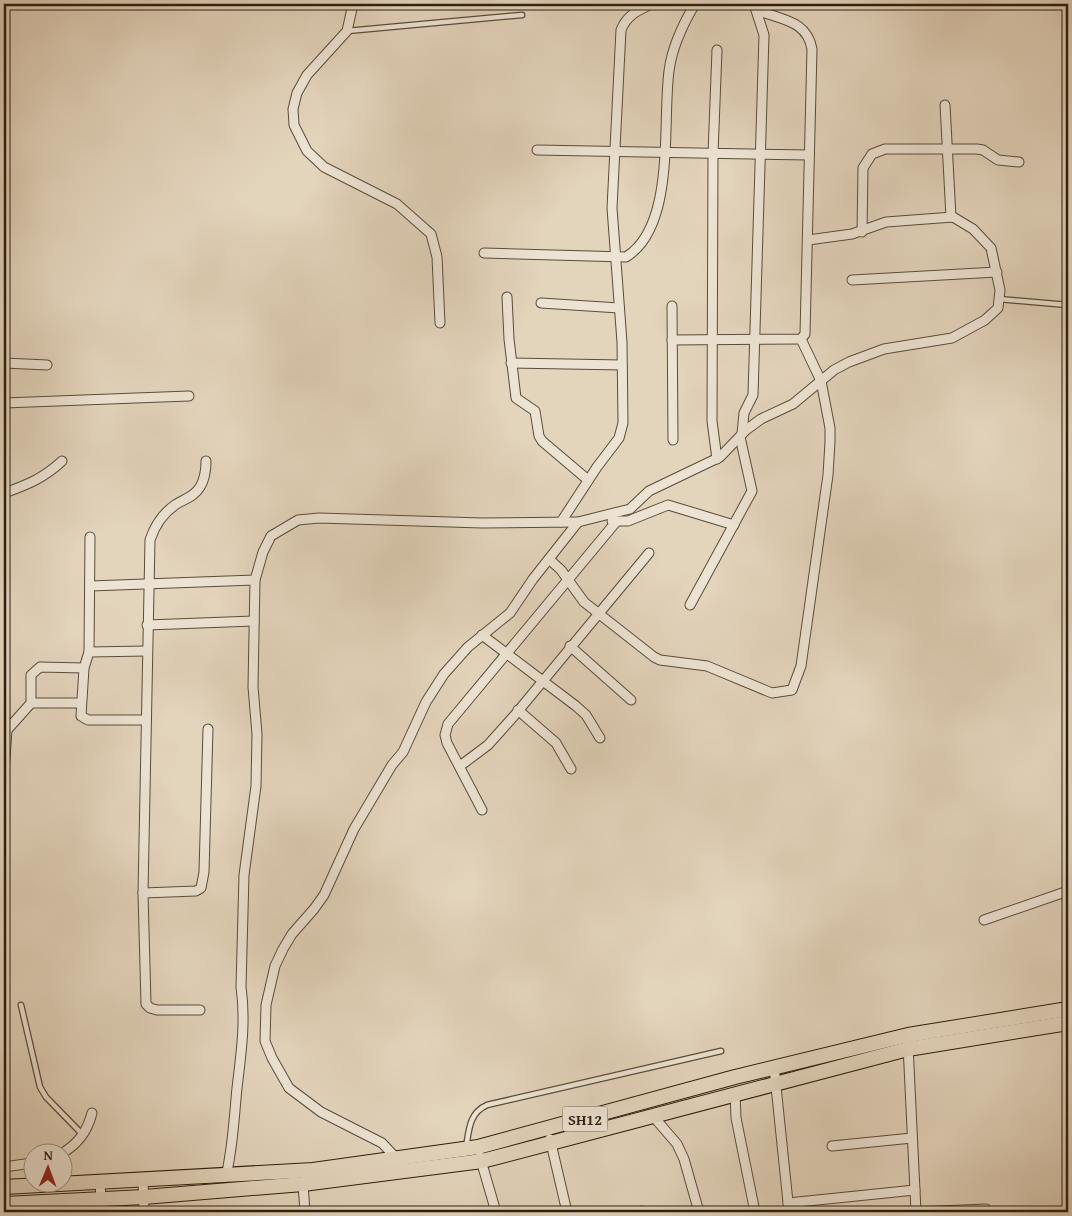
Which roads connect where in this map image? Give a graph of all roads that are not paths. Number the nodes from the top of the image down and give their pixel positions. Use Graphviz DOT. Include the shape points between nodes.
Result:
graph roads {
  1 [pos="353,4"];
  2 [pos="652,4"];
  3 [pos="695,4"];
  4 [pos="756,7"];
  5 [pos="522,15"];
  6 [pos="347,31"];
  7 [pos="716,50"];
  8 [pos="945,106"];
  9 [pos="947,149"];
  10 [pos="537,150"];
  11 [pos="616,152"];
  12 [pos="664,153"];
  13 [pos="713,154"];
  14 [pos="760,155"];
  15 [pos="809,155"];
  16 [pos="1019,162"];
  17 [pos="951,217"];
  18 [pos="862,232"];
  19 [pos="808,240"];
  20 [pos="484,252"];
  21 [pos="616,257"];
  22 [pos="997,272"];
  23 [pos="852,280"];
  24 [pos="507,297"];
  25 [pos="999,299"];
  26 [pos="541,303"];
  27 [pos="1068,305"];
  28 [pos="672,306"];
  29 [pos="619,308"];
  30 [pos="440,324"];
  31 [pos="712,339"];
  32 [pos="801,339"];
  33 [pos="672,340"];
  34 [pos="754,340"];
  35 [pos="4,363"];
  36 [pos="511,363"];
  37 [pos="47,365"];
  38 [pos="622,365"];
  39 [pos="821,381"];
  40 [pos="189,396"];
  41 [pos="4,403"];
  42 [pos="741,436"];
  43 [pos="673,440"];
  44 [pos="717,459"];
  45 [pos="62,461"];
  46 [pos="206,461"];
  47 [pos="588,480"];
  48 [pos="4,493"];
  49 [pos="598,517"];
  50 [pos="561,522"];
  51 [pos="578,522"];
  52 [pos="616,522"];
  53 [pos="734,525"];
  54 [pos="90,537"];
  55 [pos="649,553"];
  56 [pos="549,559"];
  57 [pos="567,578"];
  58 [pos="255,580"];
  59 [pos="149,584"];
  60 [pos="90,586"];
  61 [pos="690,605"];
  62 [pos="597,612"];
  63 [pos="254,621"];
  64 [pos="147,625"];
  65 [pos="482,635"];
  66 [pos="570,646"];
  67 [pos="147,651"];
  68 [pos="89,652"];
  69 [pos="506,653"];
  70 [pos="84,668"];
  71 [pos="542,680"];
  72 [pos="631,700"];
  73 [pos="32,702"];
  74 [pos="81,703"];
  75 [pos="518,710"];
  76 [pos="146,720"];
  77 [pos="208,729"];
  78 [pos="600,738"];
  79 [pos="460,766"];
  80 [pos="570,769"];
  81 [pos="4,772"];
  82 [pos="482,810"];
  83 [pos="1068,891"];
  84 [pos="143,893"];
  85 [pos="984,920"];
  86 [pos="20,1005"];
  87 [pos="1068,1008"];
  88 [pos="200,1010"];
  89 [pos="1068,1023"];
  90 [pos="908,1034"];
  91 [pos="908,1049"];
  92 [pos="721,1050"];
  93 [pos="774,1067"];
  94 [pos="775,1083"];
  95 [pos="735,1093"];
  96 [pos="92,1113"];
  97 [pos="652,1116"];
  98 [pos="547,1130"];
  99 [pos="83,1136"];
  100 [pos="912,1138"];
  101 [pos="551,1144"];
  102 [pos="72,1145"];
  103 [pos="832,1146"];
  104 [pos="472,1148"];
  105 [pos="399,1160"];
  106 [pos="482,1161"];
  107 [pos="22,1164"];
  108 [pos="4,1166"];
  109 [pos="226,1176"];
  110 [pos="143,1180"];
  111 [pos="97,1183"];
  112 [pos="303,1184"];
  113 [pos="7,1187"];
  114 [pos="915,1190"];
  115 [pos="144,1197"];
  116 [pos="4,1204"];
  117 [pos="101,1207"];
  118 [pos="789,1207"];
  119 [pos="986,1209"];
  120 [pos="144,1212"];
  121 [pos="306,1212"];
  122 [pos="496,1212"];
  123 [pos="566,1212"];
  124 [pos="699,1212"];
  125 [pos="755,1212"];
  126 [pos="916,1212"];
  1 -- 6 [label="street"];
  2 -- 11 [label="street" via="633,13 621,30"];
  3 -- 12 [label="street" via="683,26 669,70"];
  4 -- 14 [label="street" via="764,35"];
  4 -- 15 [label="street" via="797,24 806,30 810,38"];
  5 -- 6 [label="lane"];
  6 -- 30 [label="street" via="308,75 297,93 294,125 307,151 324,167 397,204 430,234 437,257"];
  7 -- 13 [label="street"];
  8 -- 9 [label="street"];
  9 -- 16 [label="street" via="983,150 994,159"];
  9 -- 17 [label="street"];
  9 -- 18 [label="street" via="885,149 872,154 863,168"];
  10 -- 11 [label="street"];
  11 -- 12 [label="street"];
  11 -- 21 [label="street" via="612,208"];
  12 -- 13 [label="street"];
  12 -- 21 [label="street" via="654,222 632,253"];
  13 -- 14 [label="street"];
  13 -- 31 [label="street"];
  14 -- 15 [label="street"];
  14 -- 34 [label="street"];
  15 -- 19 [label="street"];
  17 -- 18 [label="street" via="886,222"];
  17 -- 22 [label="street" via="964,222 991,248"];
  18 -- 19 [label="street"];
  19 -- 32 [label="street" via="805,334"];
  20 -- 21 [label="street"];
  21 -- 29 [label="street"];
  22 -- 23 [label="street"];
  22 -- 25 [label="street"];
  24 -- 36 [label="street"];
  25 -- 27 [label="lane"];
  25 -- 39 [label="street" via="998,308 985,320 952,338 866,354 834,370"];
  26 -- 29 [label="street"];
  28 -- 33 [label="street"];
  29 -- 38 [label="street"];
  31 -- 33 [label="street"];
  31 -- 34 [label="street"];
  31 -- 44 [label="street" via="712,421"];
  32 -- 34 [label="street"];
  32 -- 39 [label="street"];
  33 -- 43 [label="street"];
  34 -- 42 [label="street" via="753,395 744,413"];
  35 -- 37 [label="street"];
  36 -- 38 [label="street"];
  36 -- 47 [label="street" via="514,395 535,411 542,441"];
  38 -- 47 [label="street" via="622,431"];
  39 -- 42 [label="street" via="793,404 761,420"];
  39 -- 62 [label="street" via="830,428 828,475 800,666 792,690 772,694 707,666 660,660"];
  40 -- 41 [label="street"];
  42 -- 44 [label="street"];
  42 -- 53 [label="street" via="752,486"];
  44 -- 49 [label="street" via="649,490 630,509"];
  45 -- 48 [label="street" via="46,476"];
  46 -- 59 [label="street" via="205,478 200,488 175,505 154,527 150,540"];
  47 -- 50 [label="street"];
  49 -- 51 [label="street"];
  49 -- 52 [label="street"];
  50 -- 51 [label="street"];
  50 -- 58 [label="street" via="298,520 271,536"];
  51 -- 56 [label="street"];
  52 -- 53 [label="street" via="628,521 668,505"];
  52 -- 57 [label="street"];
  53 -- 61 [label="street"];
  54 -- 60 [label="street"];
  55 -- 62 [label="street"];
  56 -- 57 [label="street"];
  56 -- 65 [label="street" via="510,613"];
  57 -- 62 [label="street" via="584,602"];
  57 -- 69 [label="street"];
  58 -- 59 [label="street"];
  58 -- 63 [label="street"];
  59 -- 60 [label="street"];
  59 -- 64 [label="street"];
  60 -- 68 [label="street"];
  62 -- 66 [label="street"];
  63 -- 64 [label="street"];
  63 -- 109 [label="street" via="256,786 244,875 240,987 243,1002 242,1054 232,1150"];
  64 -- 67 [label="street"];
  65 -- 69 [label="street"];
  65 -- 105 [label="street" via="444,674 426,702 403,752 354,829 324,894 283,949 275,966 266,1005 265,1040 289,1088 320,1112 382,1143"];
  66 -- 71 [label="street"];
  66 -- 72 [label="street"];
  67 -- 68 [label="street"];
  67 -- 76 [label="street"];
  68 -- 70 [label="street"];
  69 -- 71 [label="street"];
  69 -- 79 [label="street" via="446,729 447,743"];
  70 -- 73 [label="street" via="36,668 31,675"];
  70 -- 74 [label="street"];
  71 -- 75 [label="street"];
  71 -- 78 [label="street" via="586,715"];
  73 -- 74 [label="street"];
  73 -- 81 [label="street" via="8,730"];
  74 -- 76 [label="street" via="81,716 88,720"];
  75 -- 79 [label="street" via="488,745"];
  75 -- 80 [label="street" via="556,743"];
  76 -- 84 [label="street"];
  77 -- 84 [label="street" via="201,888 196,891"];
  79 -- 82 [label="street"];
  83 -- 85 [label="street"];
  84 -- 88 [label="street" via="146,1004 157,1010"];
  86 -- 99 [label="lane" via="40,1087"];
  87 -- 90 [label="main road, SH12"];
  89 -- 91 [label="main road"];
  90 -- 91 [label="street"];
  90 -- 93 [label="main road, SH12"];
  91 -- 94 [label="main road"];
  91 -- 100 [label="street"];
  92 -- 104 [label="lane" via="479,1108 473,1116"];
  93 -- 94 [label="street"];
  93 -- 98 [label="main road, SH12"];
  94 -- 95 [label="main road"];
  94 -- 118 [label="street"];
  95 -- 97 [label="main road"];
  95 -- 125 [label="street" via="736,1118"];
  96 -- 99 [label="street"];
  97 -- 101 [label="main road"];
  97 -- 124 [label="street" via="677,1144"];
  98 -- 101 [label="street"];
  98 -- 104 [label="main road, SH12"];
  99 -- 102 [label="street"];
  100 -- 103 [label="street"];
  100 -- 114 [label="street"];
  101 -- 106 [label="main road"];
  101 -- 123 [label="street"];
  104 -- 105 [label="main road, SH12"];
  104 -- 106 [label="street"];
  105 -- 109 [label="main road, SH12"];
  106 -- 112 [label="main road"];
  106 -- 122 [label="street"];
  107 -- 108 [label="street"];
  109 -- 110 [label="main road, SH12"];
  110 -- 111 [label="main road, SH12"];
  110 -- 115 [label="street"];
  111 -- 113 [label="main road, SH12"];
  111 -- 117 [label="street"];
  112 -- 115 [label="main road"];
  112 -- 121 [label="street"];
  114 -- 118 [label="street"];
  114 -- 126 [label="street"];
  115 -- 117 [label="main road"];
  115 -- 120 [label="street"];
  116 -- 117 [label="main road"];
  119 -- 126 [label="street"];
}
